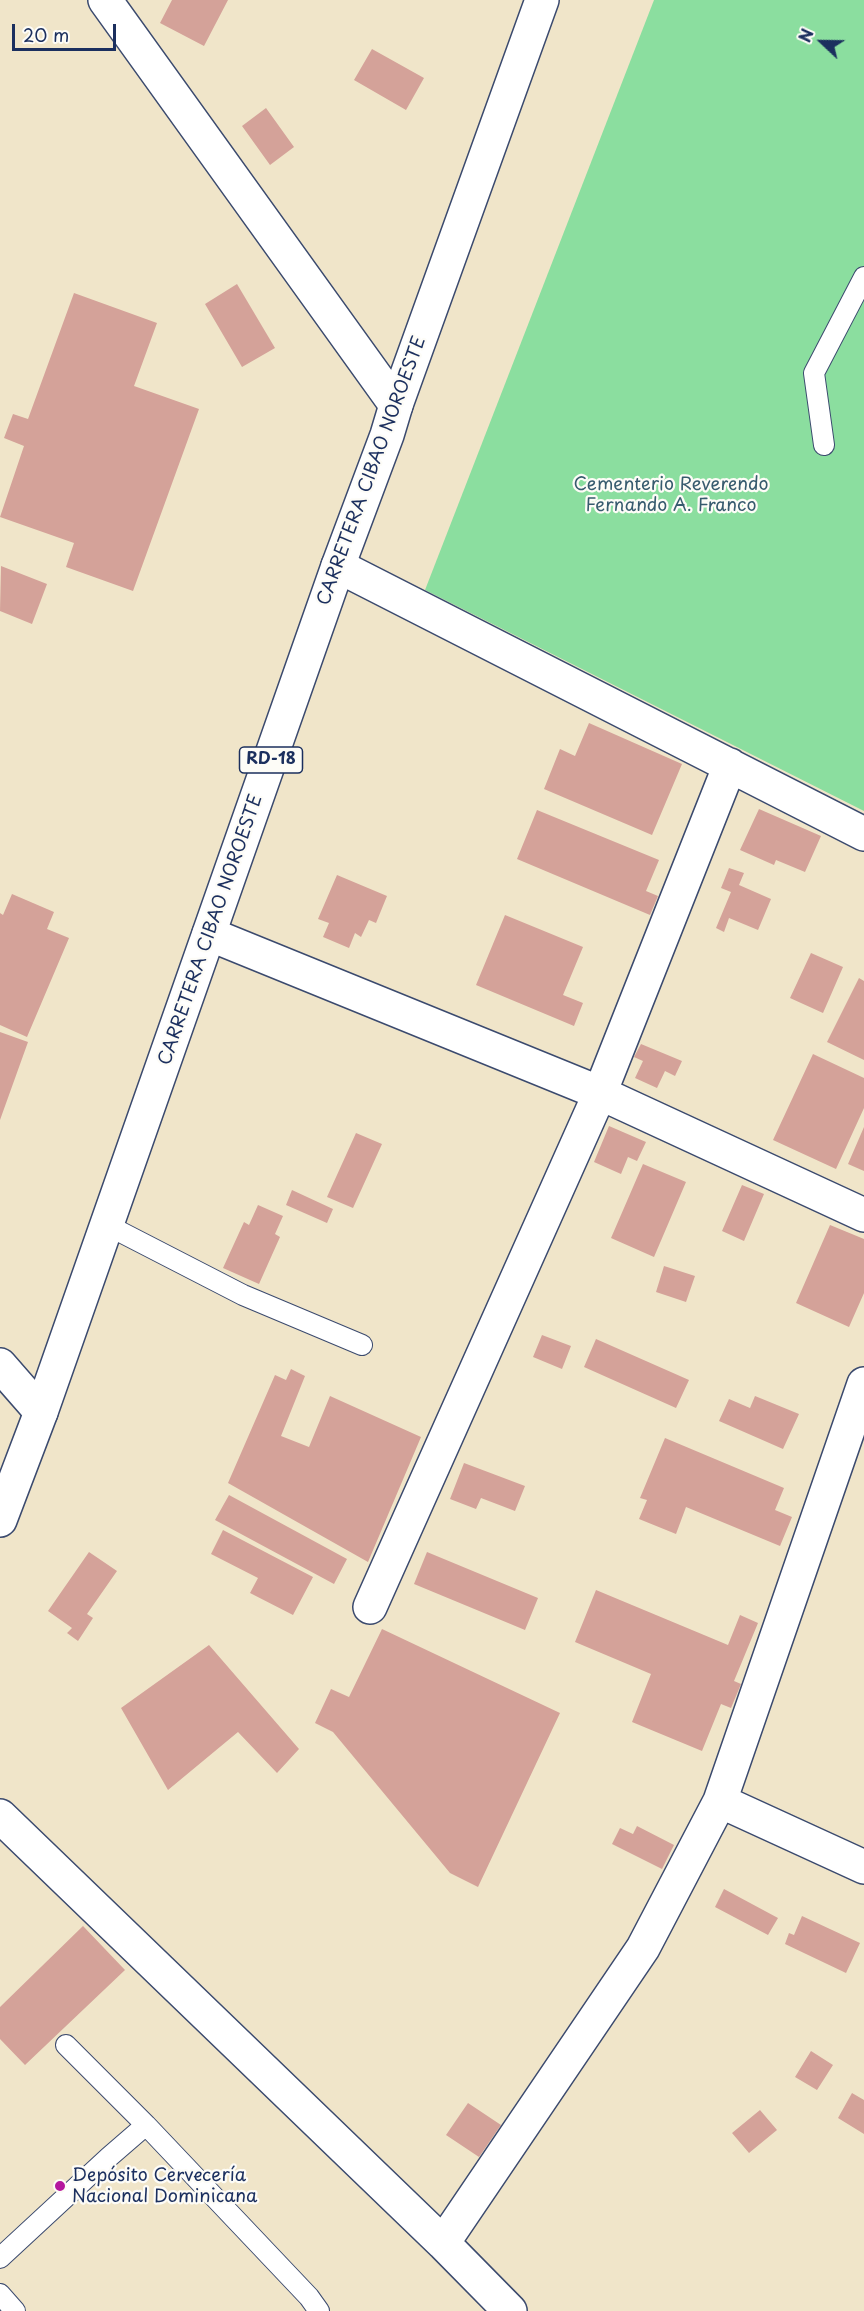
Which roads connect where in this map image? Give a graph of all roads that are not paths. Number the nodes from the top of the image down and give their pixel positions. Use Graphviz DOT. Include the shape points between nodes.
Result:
graph roads {
  1 [pos="105,0"];
  2 [pos="540,1"];
  3 [pos="864,277"];
  4 [pos="396,405"];
  5 [pos="824,445"];
  6 [pos="339,566"];
  7 [pos="730,765"];
  8 [pos="864,834"];
  9 [pos="209,934"];
  10 [pos="600,1093"];
  11 [pos="864,1215"];
  12 [pos="107,1225"];
  13 [pos="362,1345"];
  14 [pos="0,1365"];
  15 [pos="864,1384"];
  16 [pos="41,1412"];
  17 [pos="0,1520"];
  18 [pos="370,1607"];
  19 [pos="720,1801"];
  20 [pos="0,1816"];
  21 [pos="864,1867"];
  22 [pos="66,2045"];
  23 [pos="146,2125"];
  24 [pos="443,2243"];
  25 [pos="0,2258"];
  26 [pos="0,2294"];
  27 [pos="15,2311"];
  28 [pos="319,2311"];
  29 [pos="510,2311"];
  1 -- 4 [label="street"];
  2 -- 4 [label="street, CARRETERA CIBAO NOROESTE / RD-18"];
  3 -- 5 [label="lane" via="814,372"];
  4 -- 6 [label="street, CARRETERA CIBAO NOROESTE / RD-18"];
  6 -- 7 [label="street"];
  6 -- 9 [label="street, CARRETERA CIBAO NOROESTE / RD-18"];
  7 -- 8 [label="street"];
  7 -- 10 [label="street"];
  9 -- 10 [label="street"];
  9 -- 12 [label="street, CARRETERA CIBAO NOROESTE / RD-18"];
  10 -- 11 [label="street"];
  10 -- 18 [label="street"];
  12 -- 13 [label="lane" via="243,1295"];
  12 -- 16 [label="street, CARRETERA CIBAO NOROESTE / RD-18"];
  14 -- 16 [label="street"];
  15 -- 19 [label="street"];
  16 -- 17 [label="street, CARRETERA CIBAO NOROESTE / RD-18"];
  19 -- 21 [label="street"];
  19 -- 24 [label="street" via="644,1948"];
  20 -- 24 [label="street"];
  22 -- 23 [label="lane"];
  23 -- 25 [label="lane"];
  23 -- 28 [label="lane"];
  24 -- 29 [label="street"];
  26 -- 27 [label="lane"];
}
